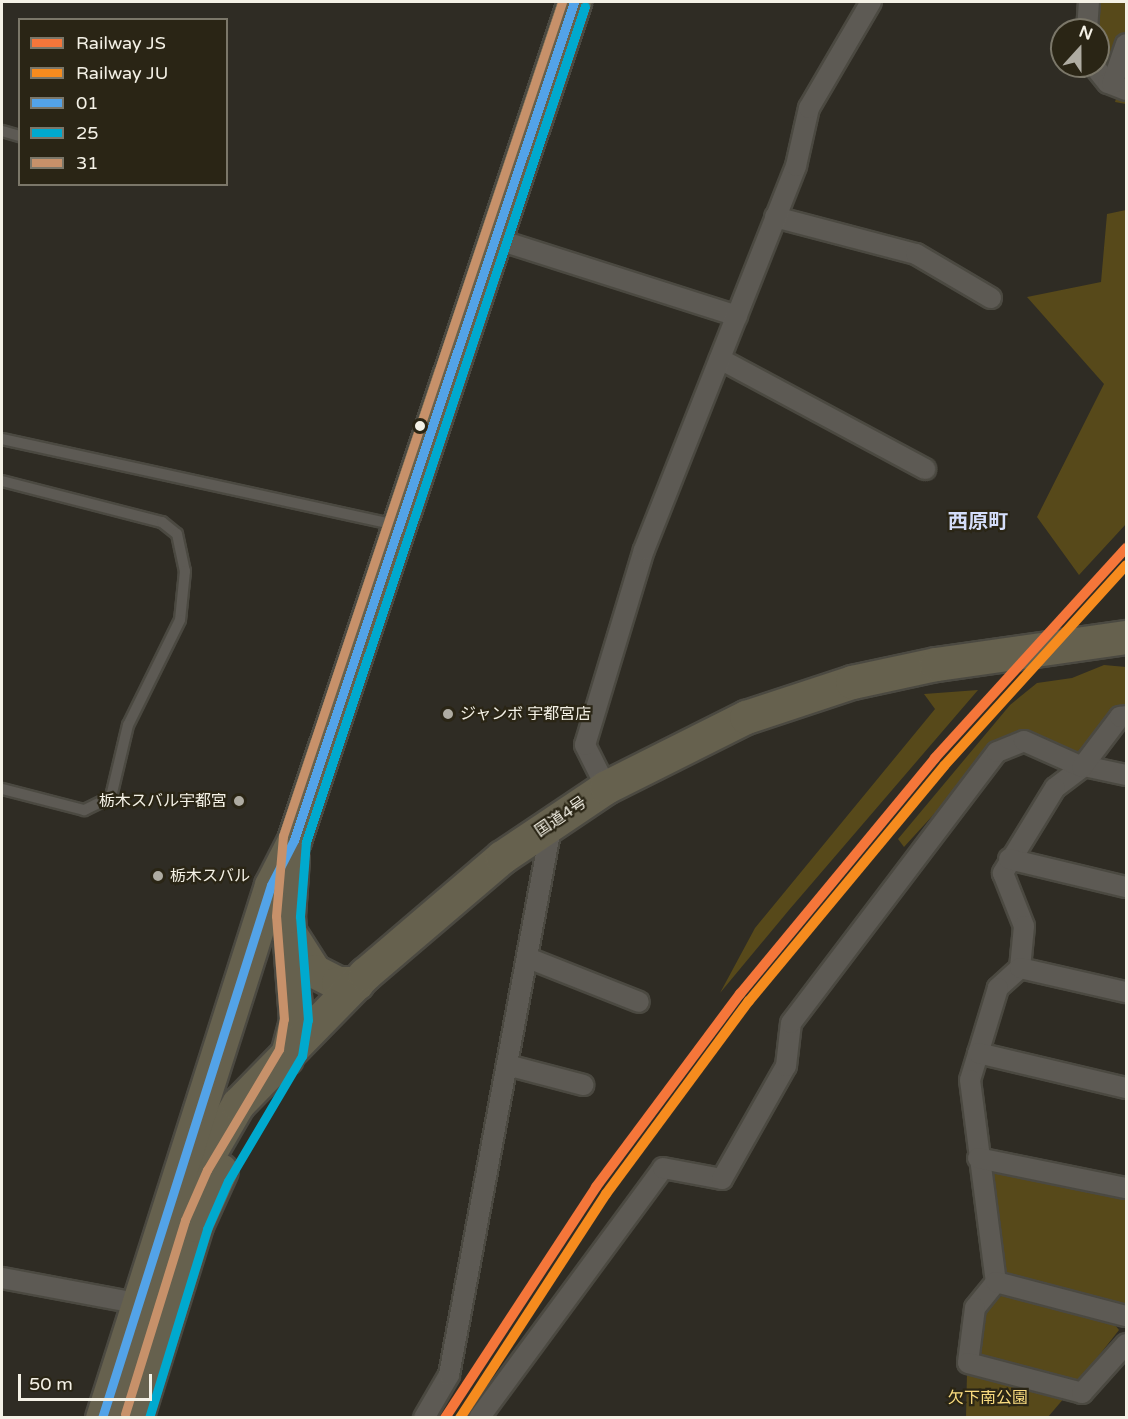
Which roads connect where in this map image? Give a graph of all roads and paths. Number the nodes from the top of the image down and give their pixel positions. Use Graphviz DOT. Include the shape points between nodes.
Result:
graph roads {
  1 [pos="574,2"];
  2 [pos="870,2"];
  3 [pos="1088,2"];
  4 [pos="1087,18"];
  5 [pos="1126,44"];
  6 [pos="1119,87"];
  7 [pos="2,131"];
  8 [pos="18,135"];
  9 [pos="776,217"];
  10 [pos="496,239"];
  11 [pos="991,298"];
  12 [pos="737,316"];
  13 [pos="720,359"];
  14 [pos="2,439"];
  15 [pos="925,469"];
  16 [pos="2,482"];
  17 [pos="400,526"];
  18 [pos="1126,637"];
  19 [pos="1126,716"];
  20 [pos="1082,767"];
  21 [pos="1126,775"];
  22 [pos="606,787"];
  23 [pos="2,789"];
  24 [pos="552,822"];
  25 [pos="294,840"];
  26 [pos="1009,859"];
  27 [pos="1126,887"];
  28 [pos="289,925"];
  29 [pos="528,958"];
  30 [pos="1020,968"];
  31 [pos="357,983"];
  32 [pos="1126,992"];
  33 [pos="639,1002"];
  34 [pos="290,1053"];
  35 [pos="978,1053"];
  36 [pos="507,1065"];
  37 [pos="583,1085"];
  38 [pos="1126,1088"];
  39 [pos="196,1111"];
  40 [pos="978,1158"];
  41 [pos="1126,1188"];
  42 [pos="156,1250"];
  43 [pos="2,1278"];
  44 [pos="996,1282"];
  45 [pos="154,1308"];
  46 [pos="1126,1317"];
  47 [pos="1126,1344"];
  48 [pos="102,1418"];
  49 [pos="136,1418"];
  50 [pos="424,1418"];
  51 [pos="479,1418"];
  1 -- 10 [label="highway"];
  2 -- 9 [label="street" via="810,108"];
  3 -- 4 [label="street"];
  5 -- 6 [label="street"];
  7 -- 8 [label="lane"];
  9 -- 11 [label="street" via="916,254"];
  9 -- 12 [label="street"];
  10 -- 12 [label="street"];
  10 -- 17 [label="highway"];
  12 -- 13 [label="street"];
  13 -- 15 [label="street"];
  13 -- 22 [label="street" via="644,549 585,745"];
  14 -- 17 [label="lane"];
  16 -- 23 [label="lane" via="162,522 177,534 185,572 180,620 128,725 111,797 84,810"];
  17 -- 25 [label="highway"];
  18 -- 22 [label="highway, 国道4号" via="892,673 789,702 699,738"];
  19 -- 20 [label="street" via="1120,717"];
  20 -- 21 [label="street"];
  20 -- 26 [label="street" via="1054,788"];
  20 -- 51 [label="street" via="1024,741 997,752 891,885 791,1023 786,1066 722,1179 663,1168"];
  22 -- 24 [label="highway, 国道4号"];
  24 -- 29 [label="street"];
  24 -- 31 [label="highway, 国道4号" via="457,894"];
  25 -- 28 [label="highway"];
  25 -- 39 [label="highway" via="271,885"];
  26 -- 27 [label="street"];
  26 -- 30 [label="street" via="1003,873 1024,926"];
  28 -- 31 [label="highway" via="314,971 338,983"];
  28 -- 34 [label="highway" via="296,1003"];
  28 -- 39 [label="highway" via="260,970 219,1092"];
  29 -- 33 [label="street"];
  29 -- 36 [label="street"];
  30 -- 32 [label="street"];
  30 -- 35 [label="street" via="998,988"];
  31 -- 34 [label="highway, 国道4号"];
  34 -- 42 [label="highway, 国道4号" via="238,1104"];
  34 -- 45 [label="highway" via="217,1176"];
  35 -- 38 [label="street"];
  35 -- 40 [label="street" via="970,1080"];
  36 -- 37 [label="street"];
  36 -- 50 [label="street" via="449,1375"];
  39 -- 42 [label="highway"];
  40 -- 41 [label="street"];
  40 -- 44 [label="street"];
  42 -- 45 [label="highway"];
  43 -- 45 [label="street"];
  44 -- 46 [label="street"];
  44 -- 47 [label="street" via="975,1308 968,1363 1082,1394"];
  45 -- 48 [label="highway"];
  45 -- 49 [label="highway"];
}
